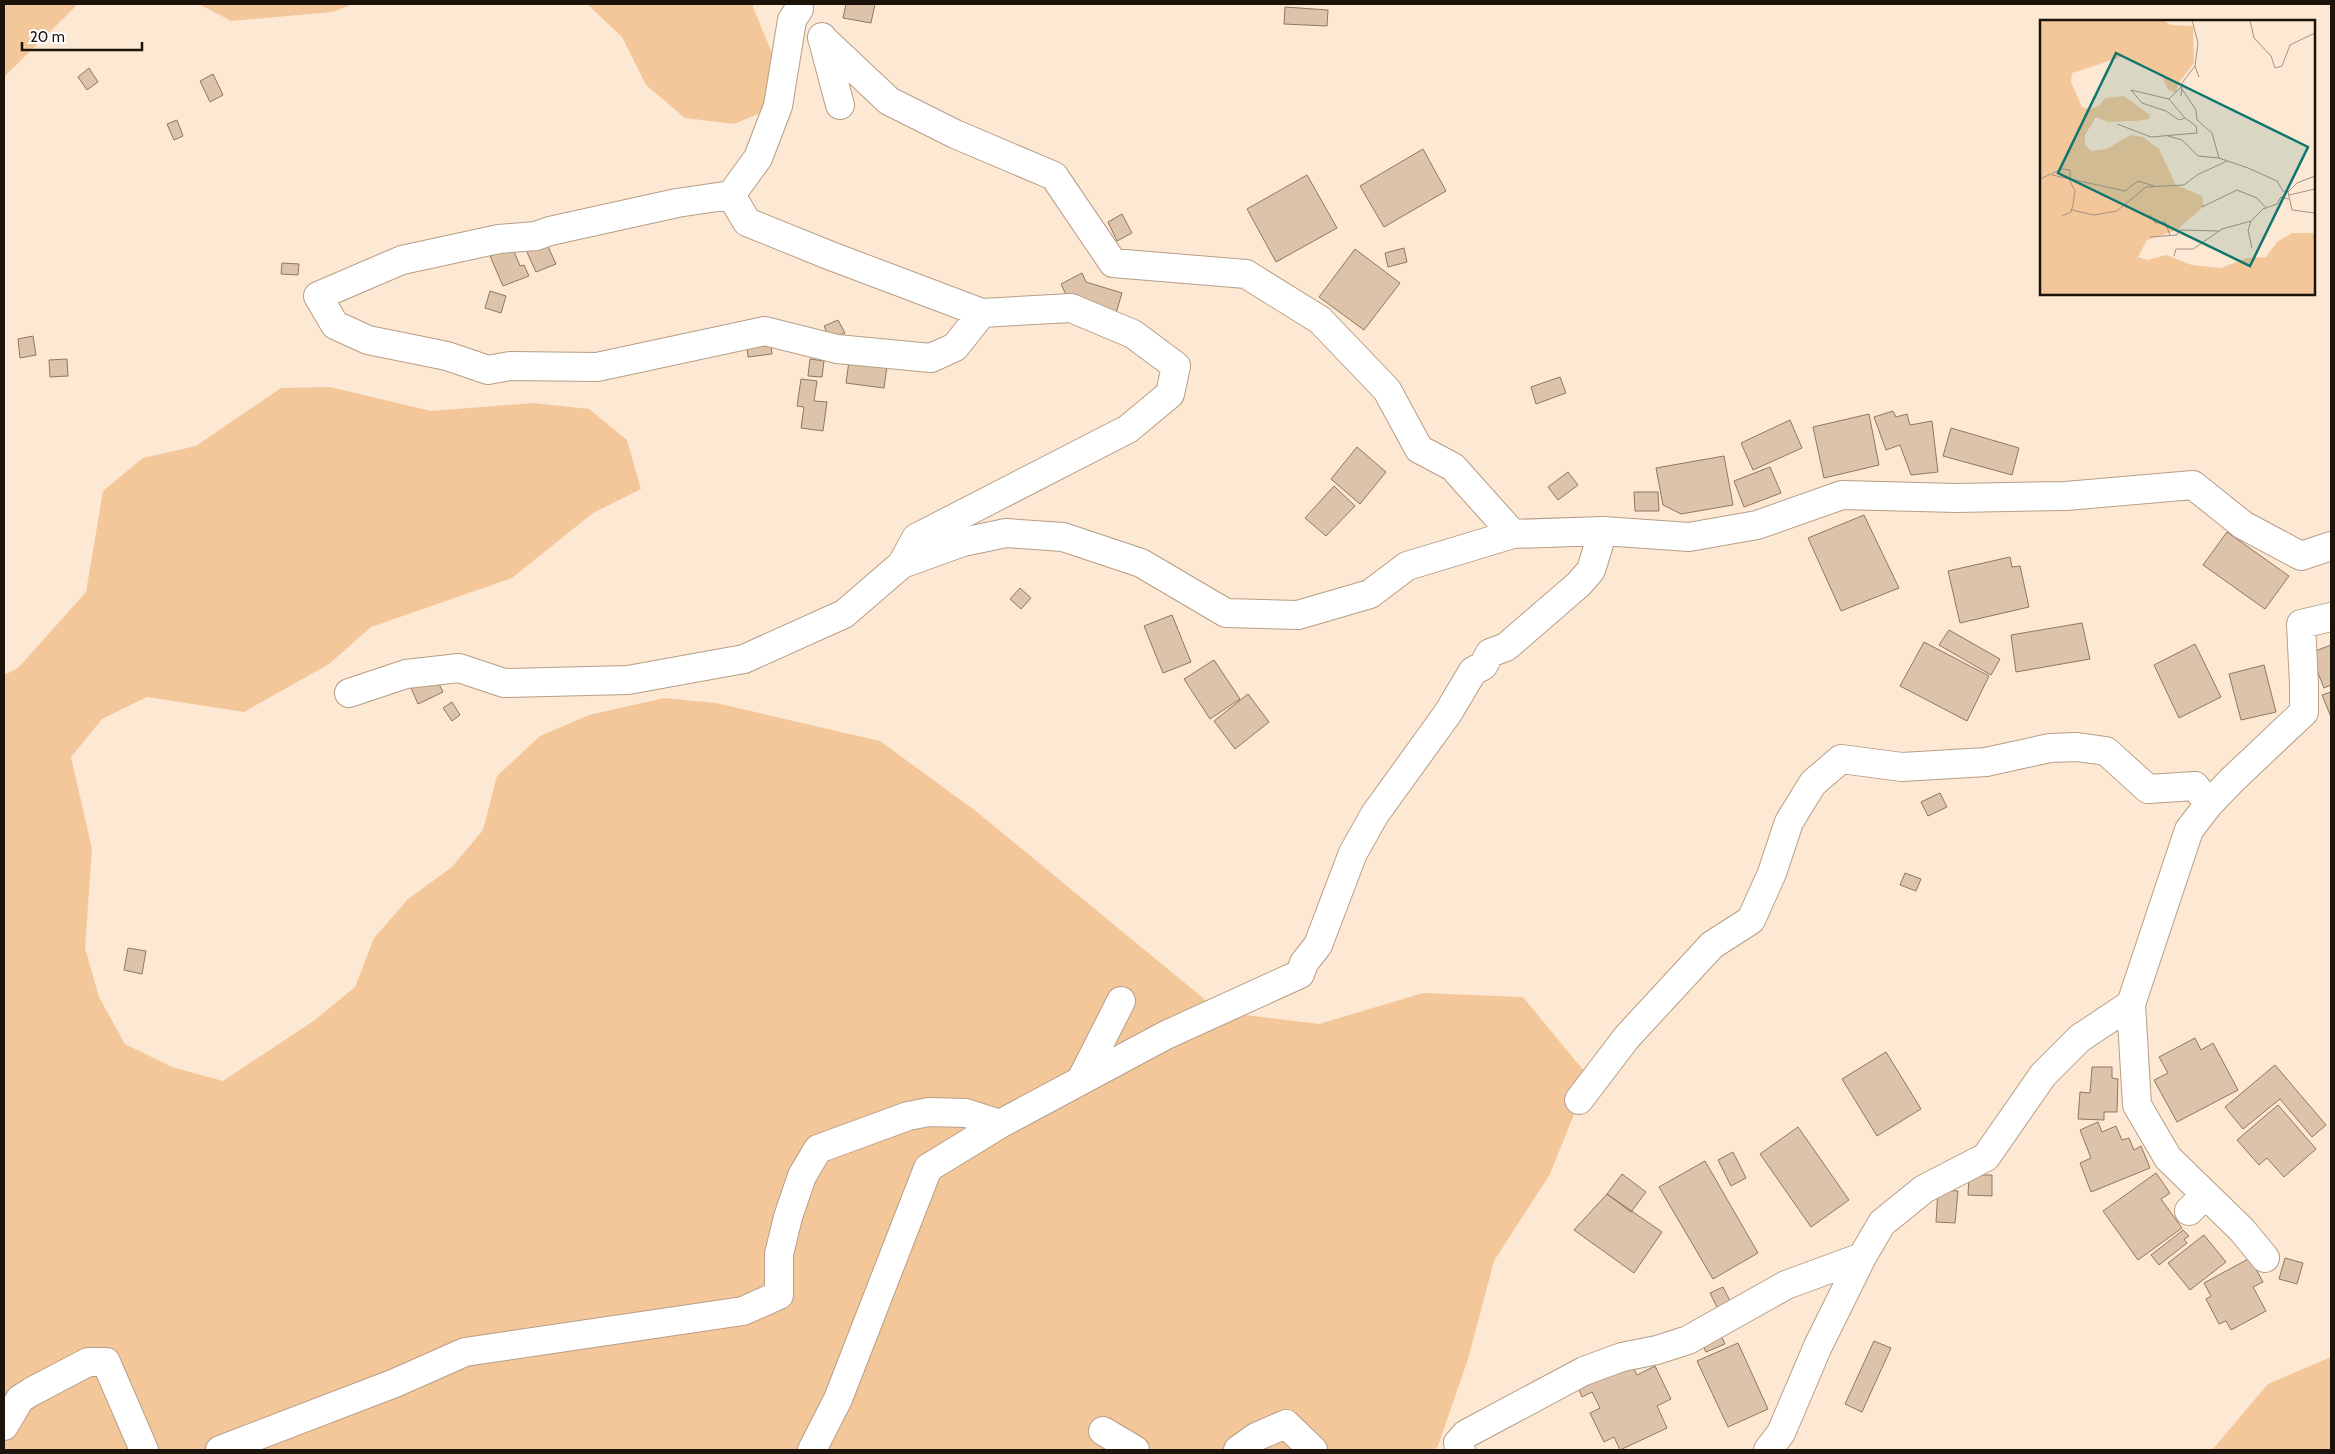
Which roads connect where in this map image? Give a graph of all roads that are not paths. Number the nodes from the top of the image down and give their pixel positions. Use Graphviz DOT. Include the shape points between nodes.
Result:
graph roads {
  1 [pos="799,6"];
  2 [pos="822,38"];
  3 [pos="840,105"];
  4 [pos="731,195"];
  5 [pos="982,313"];
  6 [pos="1602,531"];
  7 [pos="1513,534"];
  8 [pos="2331,546"];
  9 [pos="902,564"];
  10 [pos="2331,617"];
  11 [pos="349,693"];
  12 [pos="2209,804"];
  13 [pos="1121,1001"];
  14 [pos="2131,1004"];
  15 [pos="1081,1080"];
  16 [pos="1579,1100"];
  17 [pos="1000,1124"];
  18 [pos="1862,1257"];
  19 [pos="2266,1258"];
  20 [pos="4,1426"];
  21 [pos="1103,1431"];
  22 [pos="144,1450"];
  23 [pos="220,1450"];
  24 [pos="812,1450"];
  25 [pos="1135,1450"];
  26 [pos="1238,1450"];
  27 [pos="1313,1450"];
  28 [pos="1461,1450"];
  29 [pos="1768,1450"];
  1 -- 2 [label="street"];
  1 -- 4 [label="street" via="792,20 778,106 758,158"];
  2 -- 3 [label="street"];
  2 -- 7 [label="street" via="889,101 955,134 1054,176 1113,263 1246,274 1320,320 1387,390 1419,449 1453,467"];
  4 -- 5 [label="street" via="748,222"];
  4 -- 5 [label="street" via="677,203 536,236 499,239 402,260 318,296 336,325 368,340 447,356 488,370 510,366 597,366 765,331 837,349 932,358 955,347"];
  5 -- 9 [label="street" via="1071,308 1134,334 1176,366 1170,394 1128,429 916,538"];
  6 -- 7 [label="street"];
  6 -- 8 [label="street" via="1689,537 1758,525 1842,495 2066,496 2193,485 2243,525 2301,556"];
  6 -- 15 [label="street" via="1591,570 1506,647 1490,653 1482,666 1473,671 1448,713 1375,814 1353,853 1318,945 1300,974 1166,1035"];
  7 -- 9 [label="street" via="1406,566 1370,594 1298,615 1226,612 1141,563 1063,537 1006,533 962,542"];
  9 -- 11 [label="street" via="844,614 744,659 628,680 504,683 459,668 406,674"];
  10 -- 12 [label="street" via="2300,624 2304,712"];
  12 -- 14 [label="street" via="2189,830"];
  12 -- 16 [label="street" via="2195,786 2148,789 2106,751 2077,747 2050,748 1986,762 1902,767 1841,759 1813,783 1789,822 1772,874 1751,920 1712,945 1627,1037"];
  13 -- 15 [label="street"];
  14 -- 18 [label="street" via="2080,1038 2042,1075 1986,1157 1924,1189 1882,1223"];
  14 -- 19 [label="street" via="2137,1105 2197,1203 2242,1230"];
  15 -- 17 [label="street"];
  17 -- 23 [label="street" via="966,1113 929,1112 908,1116 818,1149 802,1176 788,1217 779,1254 779,1295 743,1311 466,1352 395,1383"];
  17 -- 24 [label="street" via="928,1168 838,1399"];
  18 -- 28 [label="street" via="1786,1286 1688,1340 1622,1357 1584,1372 1466,1434 1458,1443"];
  18 -- 29 [label="street" via="1818,1346 1781,1433"];
  20 -- 22 [label="street" via="20,1399 88,1362 106,1362"];
  21 -- 25 [label="street"];
  26 -- 27 [label="street" via="1256,1437 1286,1424"];
}
